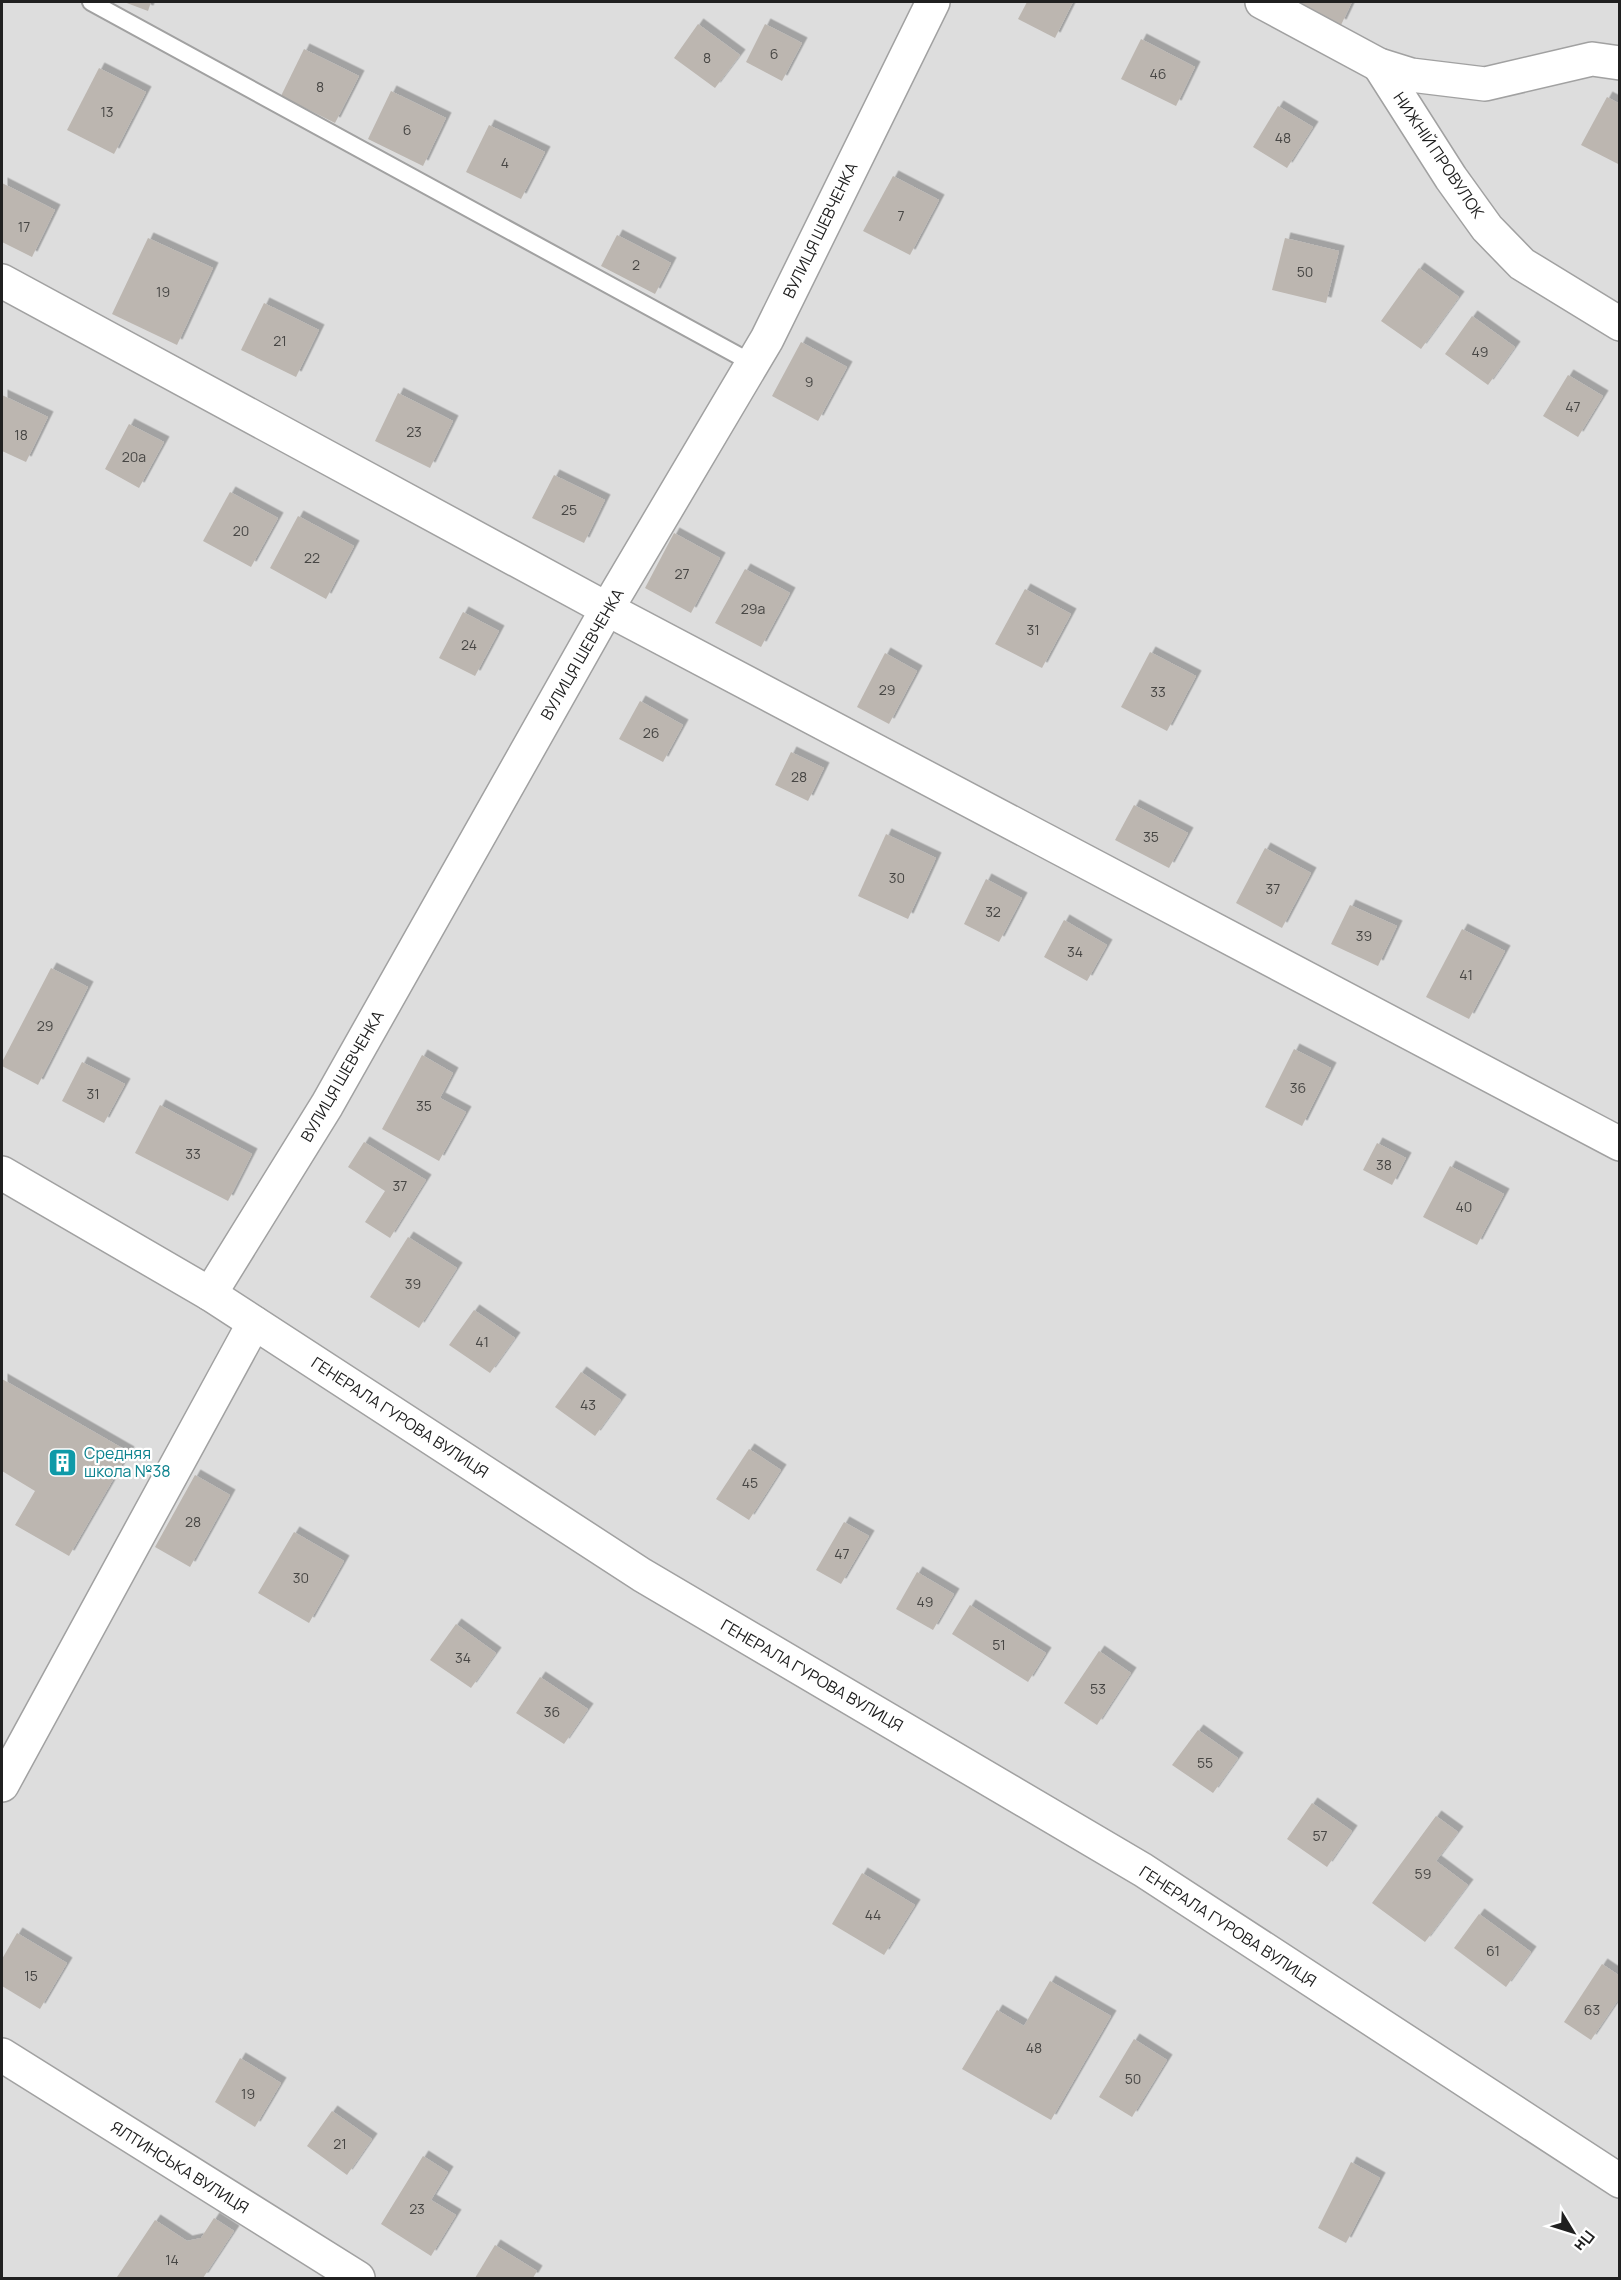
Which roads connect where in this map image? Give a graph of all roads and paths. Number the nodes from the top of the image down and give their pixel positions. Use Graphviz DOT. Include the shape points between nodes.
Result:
graph roads {
  1 [pos="91,2"];
  2 [pos="933,2"];
  3 [pos="1262,2"];
  4 [pos="1620,63"];
  5 [pos="1379,65"];
  6 [pos="2,281"];
  7 [pos="1620,324"];
  8 [pos="752,363"];
  9 [pos="608,609"];
  10 [pos="1620,1144"];
  11 [pos="2,1173"];
  12 [pos="210,1294"];
  13 [pos="255,1323"];
  14 [pos="2,1785"];
  15 [pos="2,2055"];
  16 [pos="1620,2181"];
  17 [pos="358,2278"];
  1 -- 8 [label="lane"];
  2 -- 8 [label="street, ВУЛИЦЯ ШЕВЧЕНКА"];
  3 -- 5 [label="street"];
  4 -- 5 [label="street" via="1592,60 1485,84 1411,75"];
  5 -- 7 [label="street, НИЖНІЙ ПРОВУЛОК" via="1487,228 1522,264"];
  6 -- 9 [label="street"];
  8 -- 9 [label="street, ВУЛИЦЯ ШЕВЧЕНКА"];
  9 -- 10 [label="street"];
  9 -- 12 [label="street, ВУЛИЦЯ ШЕВЧЕНКА" via="327,1105"];
  11 -- 12 [label="street, ГЕНЕРАЛА ГУРОВА ВУЛИЦЯ"];
  12 -- 13 [label="street, ГЕНЕРАЛА ГУРОВА ВУЛИЦЯ"];
  13 -- 14 [label="street"];
  13 -- 16 [label="street, ГЕНЕРАЛА ГУРОВА ВУЛИЦЯ" via="642,1575 1143,1870"];
  15 -- 17 [label="street, ЯЛТИНСЬКА ВУЛИЦЯ"];
}
